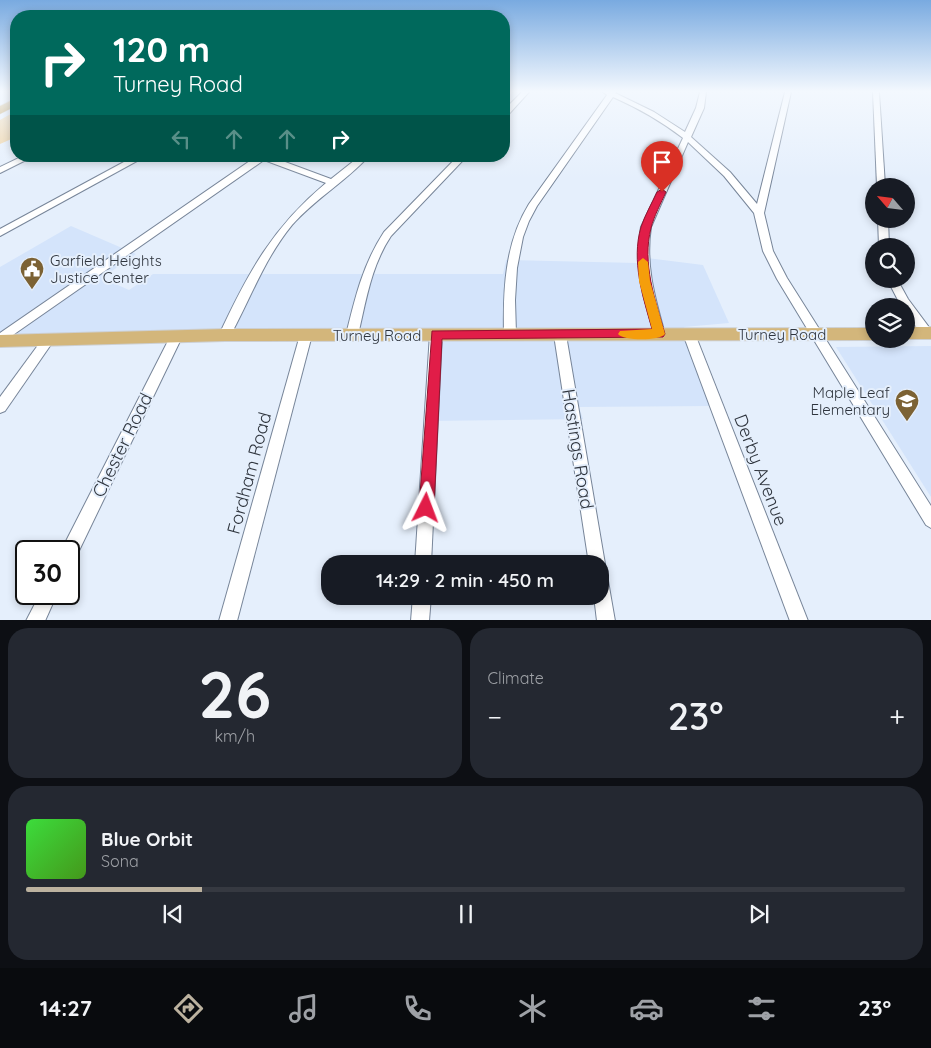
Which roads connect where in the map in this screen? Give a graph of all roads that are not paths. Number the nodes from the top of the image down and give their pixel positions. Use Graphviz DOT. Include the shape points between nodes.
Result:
graph roads {
  1 [pos="591,121"];
  2 [pos="663,121"];
  3 [pos="694,121"];
  4 [pos="781,121"];
  5 [pos="878,121"];
  6 [pos="687,135"];
  7 [pos="17,162"];
  8 [pos="131,162"];
  9 [pos="256,162"];
  10 [pos="276,162"];
  11 [pos="358,162"];
  12 [pos="457,162"];
  13 [pos="0,170"];
  14 [pos="881,178"];
  15 [pos="333,183"];
  16 [pos="759,213"];
  17 [pos="0,233"];
  18 [pos="897,288"];
  19 [pos="915,333"];
  20 [pos="929,333"];
  21 [pos="436,334"];
  22 [pos="510,334"];
  23 [pos="659,334"];
  24 [pos="689,334"];
  25 [pos="816,334"];
  26 [pos="865,334"];
  27 [pos="225,335"];
  28 [pos="306,335"];
  29 [pos="352,335"];
  30 [pos="560,335"];
  31 [pos="176,337"];
  32 [pos="0,340"];
  33 [pos="48,340"];
  34 [pos="0,407"];
  35 [pos="931,520"];
  36 [pos="75,540"];
  37 [pos="424,555"];
  38 [pos="596,555"];
  39 [pos="42,605"];
  40 [pos="421,605"];
  41 [pos="604,605"];
  42 [pos="35,620"];
  43 [pos="228,620"];
  44 [pos="420,620"];
  45 [pos="606,620"];
  46 [pos="798,620"];
  1 -- 22 [label="street" via="523,221 510,268"];
  2 -- 6 [label="street"];
  3 -- 6 [label="street"];
  4 -- 16 [label="street"];
  5 -- 14 [label="street"];
  6 -- 16 [label="street" via="727,173"];
  6 -- 23 [label="street" via="644,237 643,269"];
  7 -- 13 [label="street"];
  8 -- 17 [label="street"];
  9 -- 32 [label="street"];
  10 -- 15 [label="street"];
  11 -- 15 [label="street"];
  12 -- 29 [label="street" via="380,244 362,289"];
  15 -- 27 [label="street" via="290,222 270,249 250,279"];
  16 -- 25 [label="street" via="773,264"];
  18 -- 20 [label="street"];
  19 -- 20 [label="main road"];
  21 -- 22 [label="main road, Turney Road"];
  21 -- 29 [label="main road, Turney Road"];
  21 -- 37 [label="street"];
  22 -- 30 [label="main road, Turney Road"];
  23 -- 24 [label="main road, Turney Road"];
  23 -- 30 [label="main road, Turney Road"];
  24 -- 25 [label="main road, Turney Road"];
  24 -- 46 [label="street, Derby Avenue"];
  25 -- 26 [label="main road, Turney Road"];
  25 -- 35 [label="street"];
  27 -- 28 [label="main road, Turney Road"];
  27 -- 31 [label="main road, Turney Road"];
  28 -- 29 [label="main road, Turney Road"];
  28 -- 43 [label="street, Fordham Road"];
  30 -- 38 [label="street, Hastings Road"];
  31 -- 33 [label="main road, Turney Road"];
  31 -- 36 [label="street, Chester Road"];
  32 -- 33 [label="main road, Turney Road"];
  33 -- 34 [label="street"];
  39 -- 42 [label="street"];
  40 -- 44 [label="street"];
  41 -- 45 [label="street"];
}
